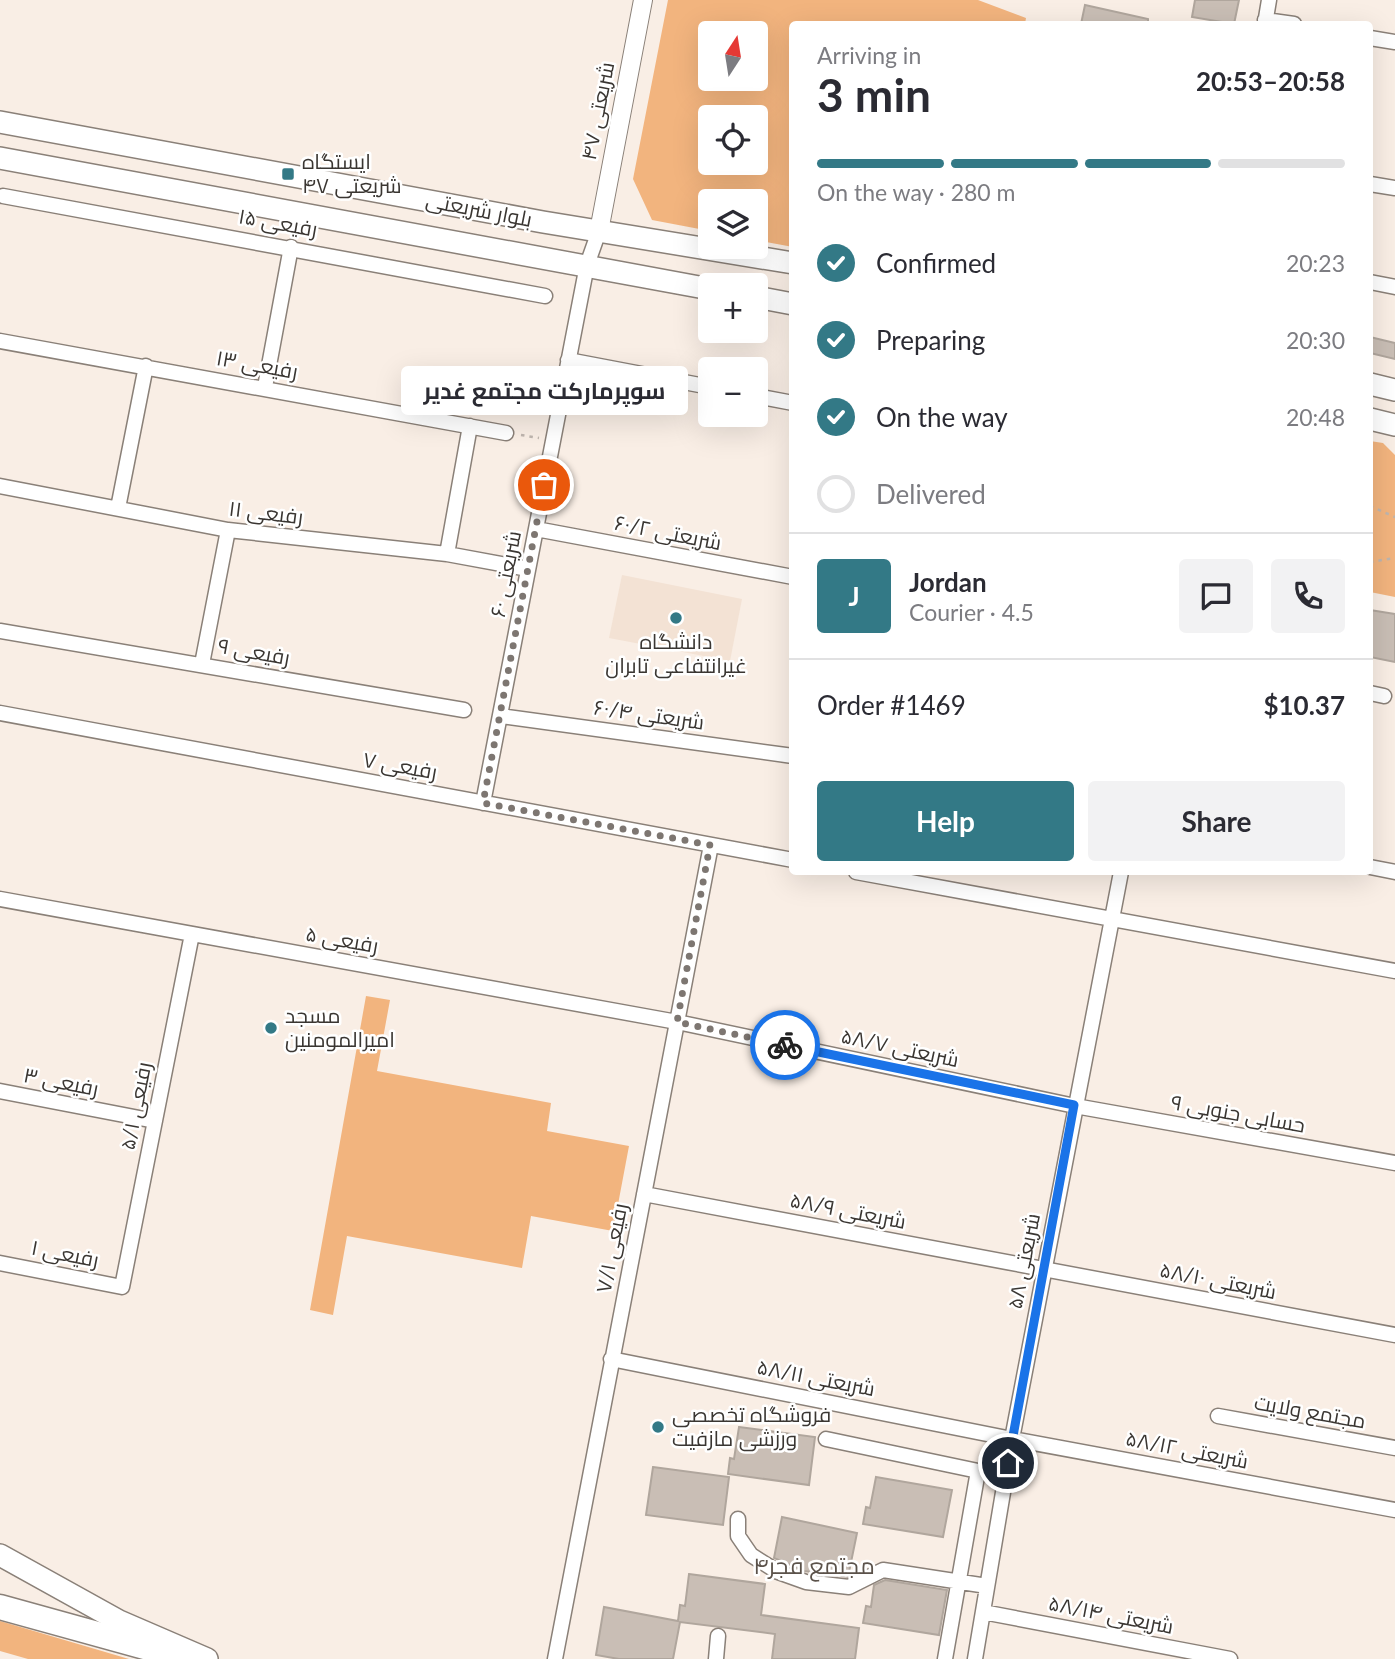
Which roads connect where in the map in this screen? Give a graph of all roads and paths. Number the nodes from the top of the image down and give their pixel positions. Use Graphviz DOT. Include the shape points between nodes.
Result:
graph roads {
  1 [pos="643,0"];
  2 [pos="1269,0"];
  3 [pos="1265,21"];
  4 [pos="1373,38"];
  5 [pos="1395,42"];
  6 [pos="0,122"];
  7 [pos="0,158"];
  8 [pos="23,162"];
  9 [pos="0,171"];
  10 [pos="1373,184"];
  11 [pos="1395,188"];
  12 [pos="2,196"];
  13 [pos="599,231"];
  14 [pos="291,247"];
  15 [pos="789,262"];
  16 [pos="587,265"];
  17 [pos="1373,283"];
  18 [pos="698,287"];
  19 [pos="1395,287"];
  20 [pos="545,296"];
  21 [pos="768,299"];
  22 [pos="789,303"];
  23 [pos="0,341"];
  24 [pos="568,360"];
  25 [pos="146,366"];
  26 [pos="698,385"];
  27 [pos="1373,385"];
  28 [pos="265,387"];
  29 [pos="1395,390"];
  30 [pos="768,398"];
  31 [pos="789,402"];
  32 [pos="1373,420"];
  33 [pos="1395,425"];
  34 [pos="470,426"];
  35 [pos="506,433"];
  36 [pos="552,440"];
  37 [pos="0,486"];
  38 [pos="1373,507"];
  39 [pos="118,508"];
  40 [pos="1395,517"];
  41 [pos="536,529"];
  42 [pos="228,530"];
  43 [pos="447,554"];
  44 [pos="1395,558"];
  45 [pos="1373,562"];
  46 [pos="528,569"];
  47 [pos="789,576"];
  48 [pos="0,631"];
  49 [pos="202,664"];
  50 [pos="464,710"];
  51 [pos="0,713"];
  52 [pos="500,716"];
  53 [pos="789,755"];
  54 [pos="483,803"];
  55 [pos="710,845"];
  56 [pos="789,859"];
  57 [pos="1373,868"];
  58 [pos="1395,872"];
  59 [pos="872,875"];
  60 [pos="1120,875"];
  61 [pos="0,899"];
  62 [pos="1111,919"];
  63 [pos="192,934"];
  64 [pos="1395,971"];
  65 [pos="677,1022"];
  66 [pos="0,1091"];
  67 [pos="1074,1105"];
  68 [pos="155,1121"];
  69 [pos="1395,1163"];
  70 [pos="644,1194"];
  71 [pos="0,1263"];
  72 [pos="1044,1269"];
  73 [pos="122,1287"];
  74 [pos="1390,1334"];
  75 [pos="611,1359"];
  76 [pos="1218,1416"];
  77 [pos="1012,1438"];
  78 [pos="825,1439"];
  79 [pos="1395,1448"];
  80 [pos="1395,1510"];
  81 [pos="738,1519"];
  82 [pos="0,1555"];
  83 [pos="959,1581"];
  84 [pos="987,1586"];
  85 [pos="0,1607"];
  86 [pos="984,1612"];
  87 [pos="718,1636"];
  88 [pos="188,1659"];
  89 [pos="207,1659"];
  90 [pos="555,1659"];
  91 [pos="716,1659"];
  92 [pos="945,1659"];
  93 [pos="975,1659"];
  94 [pos="1230,1659"];
  1 -- 13 [label="street, شریعتی ۴۷"];
  2 -- 3 [label="street"];
  4 -- 5 [label="street"];
  6 -- 13 [label="main road, بلوار شریعتی"];
  7 -- 8 [label="main road, بلوار شریعتی"];
  8 -- 9 [label="main road"];
  8 -- 16 [label="main road, بلوار شریعتی"];
  10 -- 11 [label="street"];
  12 -- 14 [label="street, رفیعی ۱۵"];
  13 -- 15 [label="main road, بلوار شریعتی"];
  13 -- 16 [label="street, شریعتی ۶۰"];
  14 -- 20 [label="street, رفیعی ۱۵"];
  14 -- 28 [label="street"];
  16 -- 18 [label="main road, بلوار شریعتی"];
  16 -- 24 [label="street, شریعتی ۶۰"];
  17 -- 19 [label="street"];
  21 -- 22 [label="main road"];
  23 -- 25 [label="street, رفیعی ۱۳"];
  24 -- 26 [label="street"];
  24 -- 36 [label="street, شریعتی ۶۰"];
  25 -- 28 [label="street, رفیعی ۱۳"];
  25 -- 39 [label="street"];
  27 -- 29 [label="main road"];
  28 -- 34 [label="street, رفیعی ۱۳"];
  30 -- 31 [label="street"];
  32 -- 33 [label="main road"];
  34 -- 35 [label="street, رفیعی ۱۳"];
  34 -- 43 [label="street"];
  35 -- 36 [label="path"];
  36 -- 41 [label="street, شریعتی ۶۰"];
  37 -- 39 [label="street, رفیعی ۱۱"];
  38 -- 40 [label="path"];
  39 -- 42 [label="street, رفیعی ۱۱"];
  41 -- 46 [label="street, شریعتی ۶۰"];
  41 -- 47 [label="street, شریعتی ۶۰/۲"];
  42 -- 43 [label="street, رفیعی ۱۱"];
  42 -- 49 [label="street"];
  43 -- 46 [label="street, رفیعی ۱۱"];
  44 -- 45 [label="path"];
  46 -- 52 [label="street, شریعتی ۶۰"];
  48 -- 49 [label="street, رفیعی ۹"];
  49 -- 50 [label="street, رفیعی ۹"];
  51 -- 54 [label="street, رفیعی ۷"];
  52 -- 53 [label="street, شریعتی ۶۰/۴"];
  52 -- 54 [label="street, شریعتی ۶۰"];
  54 -- 55 [label="street, رفیعی ۷"];
  55 -- 56 [label="street, رفیعی ۷"];
  55 -- 65 [label="street, رفیعی ۷/۱"];
  57 -- 58 [label="street"];
  59 -- 62 [label="street"];
  60 -- 62 [label="street, شریعتی ۵۸"];
  61 -- 63 [label="street, رفیعی ۵"];
  62 -- 64 [label="street"];
  62 -- 67 [label="street, شریعتی ۵۸"];
  63 -- 65 [label="street, رفیعی ۵"];
  63 -- 68 [label="street, رفیعی ۵/۱"];
  65 -- 67 [label="street, شریعتی ۵۸/۷"];
  65 -- 70 [label="street, رفیعی ۷/۱"];
  66 -- 68 [label="street, رفیعی ۳"];
  67 -- 69 [label="street, حسابی جنوبی ۹"];
  67 -- 72 [label="street, شریعتی ۵۸"];
  68 -- 73 [label="street, رفیعی ۵/۱"];
  70 -- 72 [label="street, شریعتی ۵۸/۹"];
  70 -- 75 [label="street, رفیعی ۷/۱"];
  71 -- 73 [label="street, رفیعی ۱"];
  72 -- 74 [label="street, شریعتی ۵۸/۱۰"];
  72 -- 77 [label="street, شریعتی ۵۸"];
  75 -- 77 [label="street, شریعتی ۵۸/۱۱"];
  75 -- 90 [label="street, رفیعی ۷/۱"];
  76 -- 79 [label="street, مجتمع ولایت"];
  77 -- 80 [label="street, شریعتی ۵۸/۱۲"];
  77 -- 84 [label="street, شریعتی ۵۸"];
  78 -- 83 [label="street" via="978,1471"];
  81 -- 83 [label="street" via="738,1536 751,1555 806,1582 849,1587 883,1570"];
  82 -- 89 [label="main road" via="119,1622"];
  83 -- 84 [label="street"];
  83 -- 92 [label="street"];
  84 -- 86 [label="street, شریعتی ۵۸"];
  85 -- 88 [label="highway"];
  86 -- 93 [label="street, شریعتی ۵۸"];
  86 -- 94 [label="street, شریعتی ۵۸/۱۴"];
  87 -- 91 [label="street"];
}
